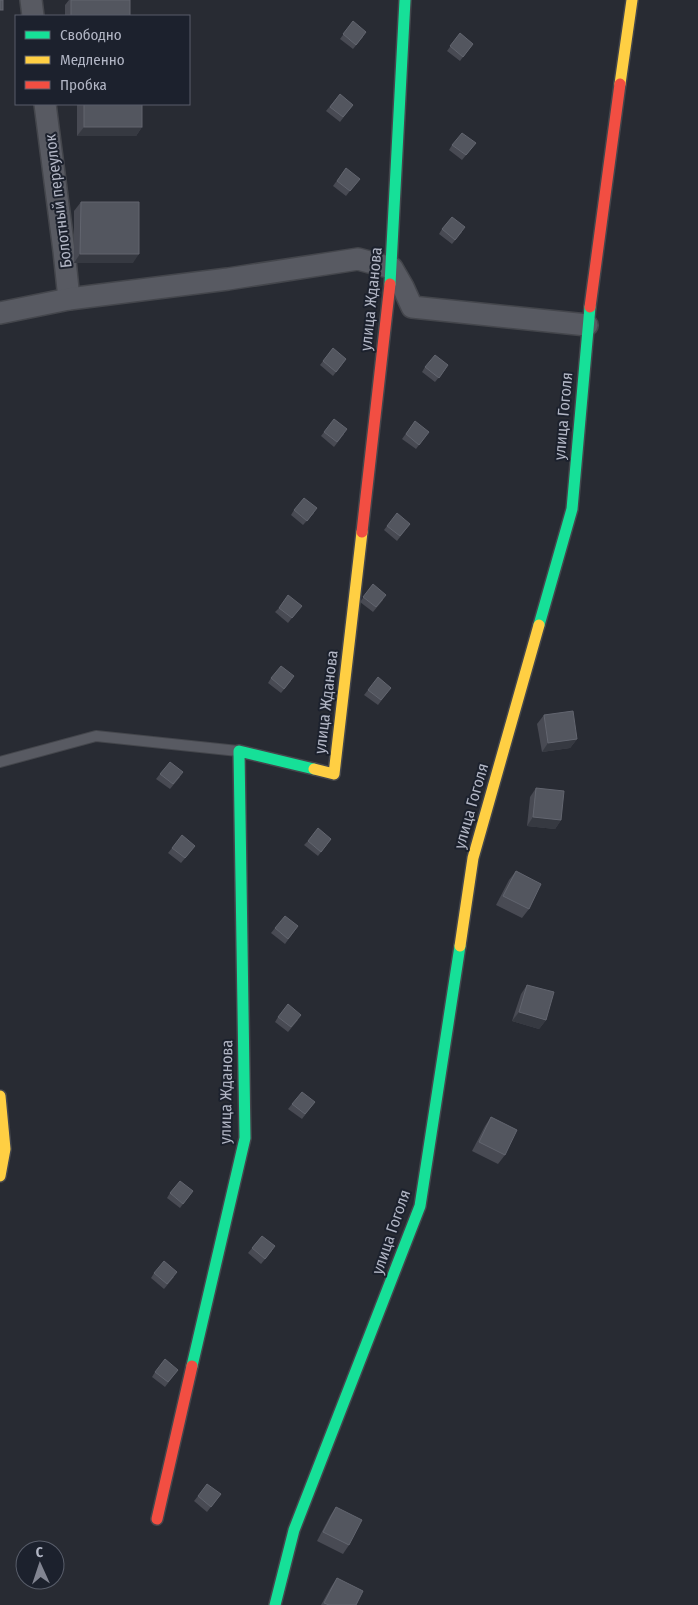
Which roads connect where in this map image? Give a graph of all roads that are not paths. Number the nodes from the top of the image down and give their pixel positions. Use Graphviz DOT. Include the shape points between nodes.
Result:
graph roads {
  1 [pos="30,0"];
  2 [pos="405,0"];
  3 [pos="632,0"];
  4 [pos="33,15"];
  5 [pos="45,105"];
  6 [pos="392,268"];
  7 [pos="69,299"];
  8 [pos="0,313"];
  9 [pos="587,325"];
  10 [pos="239,751"];
  11 [pos="0,762"];
  12 [pos="0,1096"];
  13 [pos="0,1176"];
  14 [pos="157,1519"];
  15 [pos="276,1605"];
  1 -- 4 [label="street"];
  2 -- 6 [label="street, улица Жданова"];
  3 -- 9 [label="street, улица Гоголя"];
  5 -- 7 [label="street, Болотный переулок"];
  6 -- 7 [label="street" via="358,259"];
  6 -- 9 [label="street" via="412,307"];
  6 -- 10 [label="street, улица Жданова" via="334,774"];
  7 -- 8 [label="street"];
  9 -- 15 [label="street, улица Гоголя" via="572,509 473,858 420,1206 294,1530"];
  10 -- 11 [label="lane" via="96,736"];
  10 -- 14 [label="street, улица Жданова" via="245,1138"];
  12 -- 13 [label="street" via="5,1149"];
}
